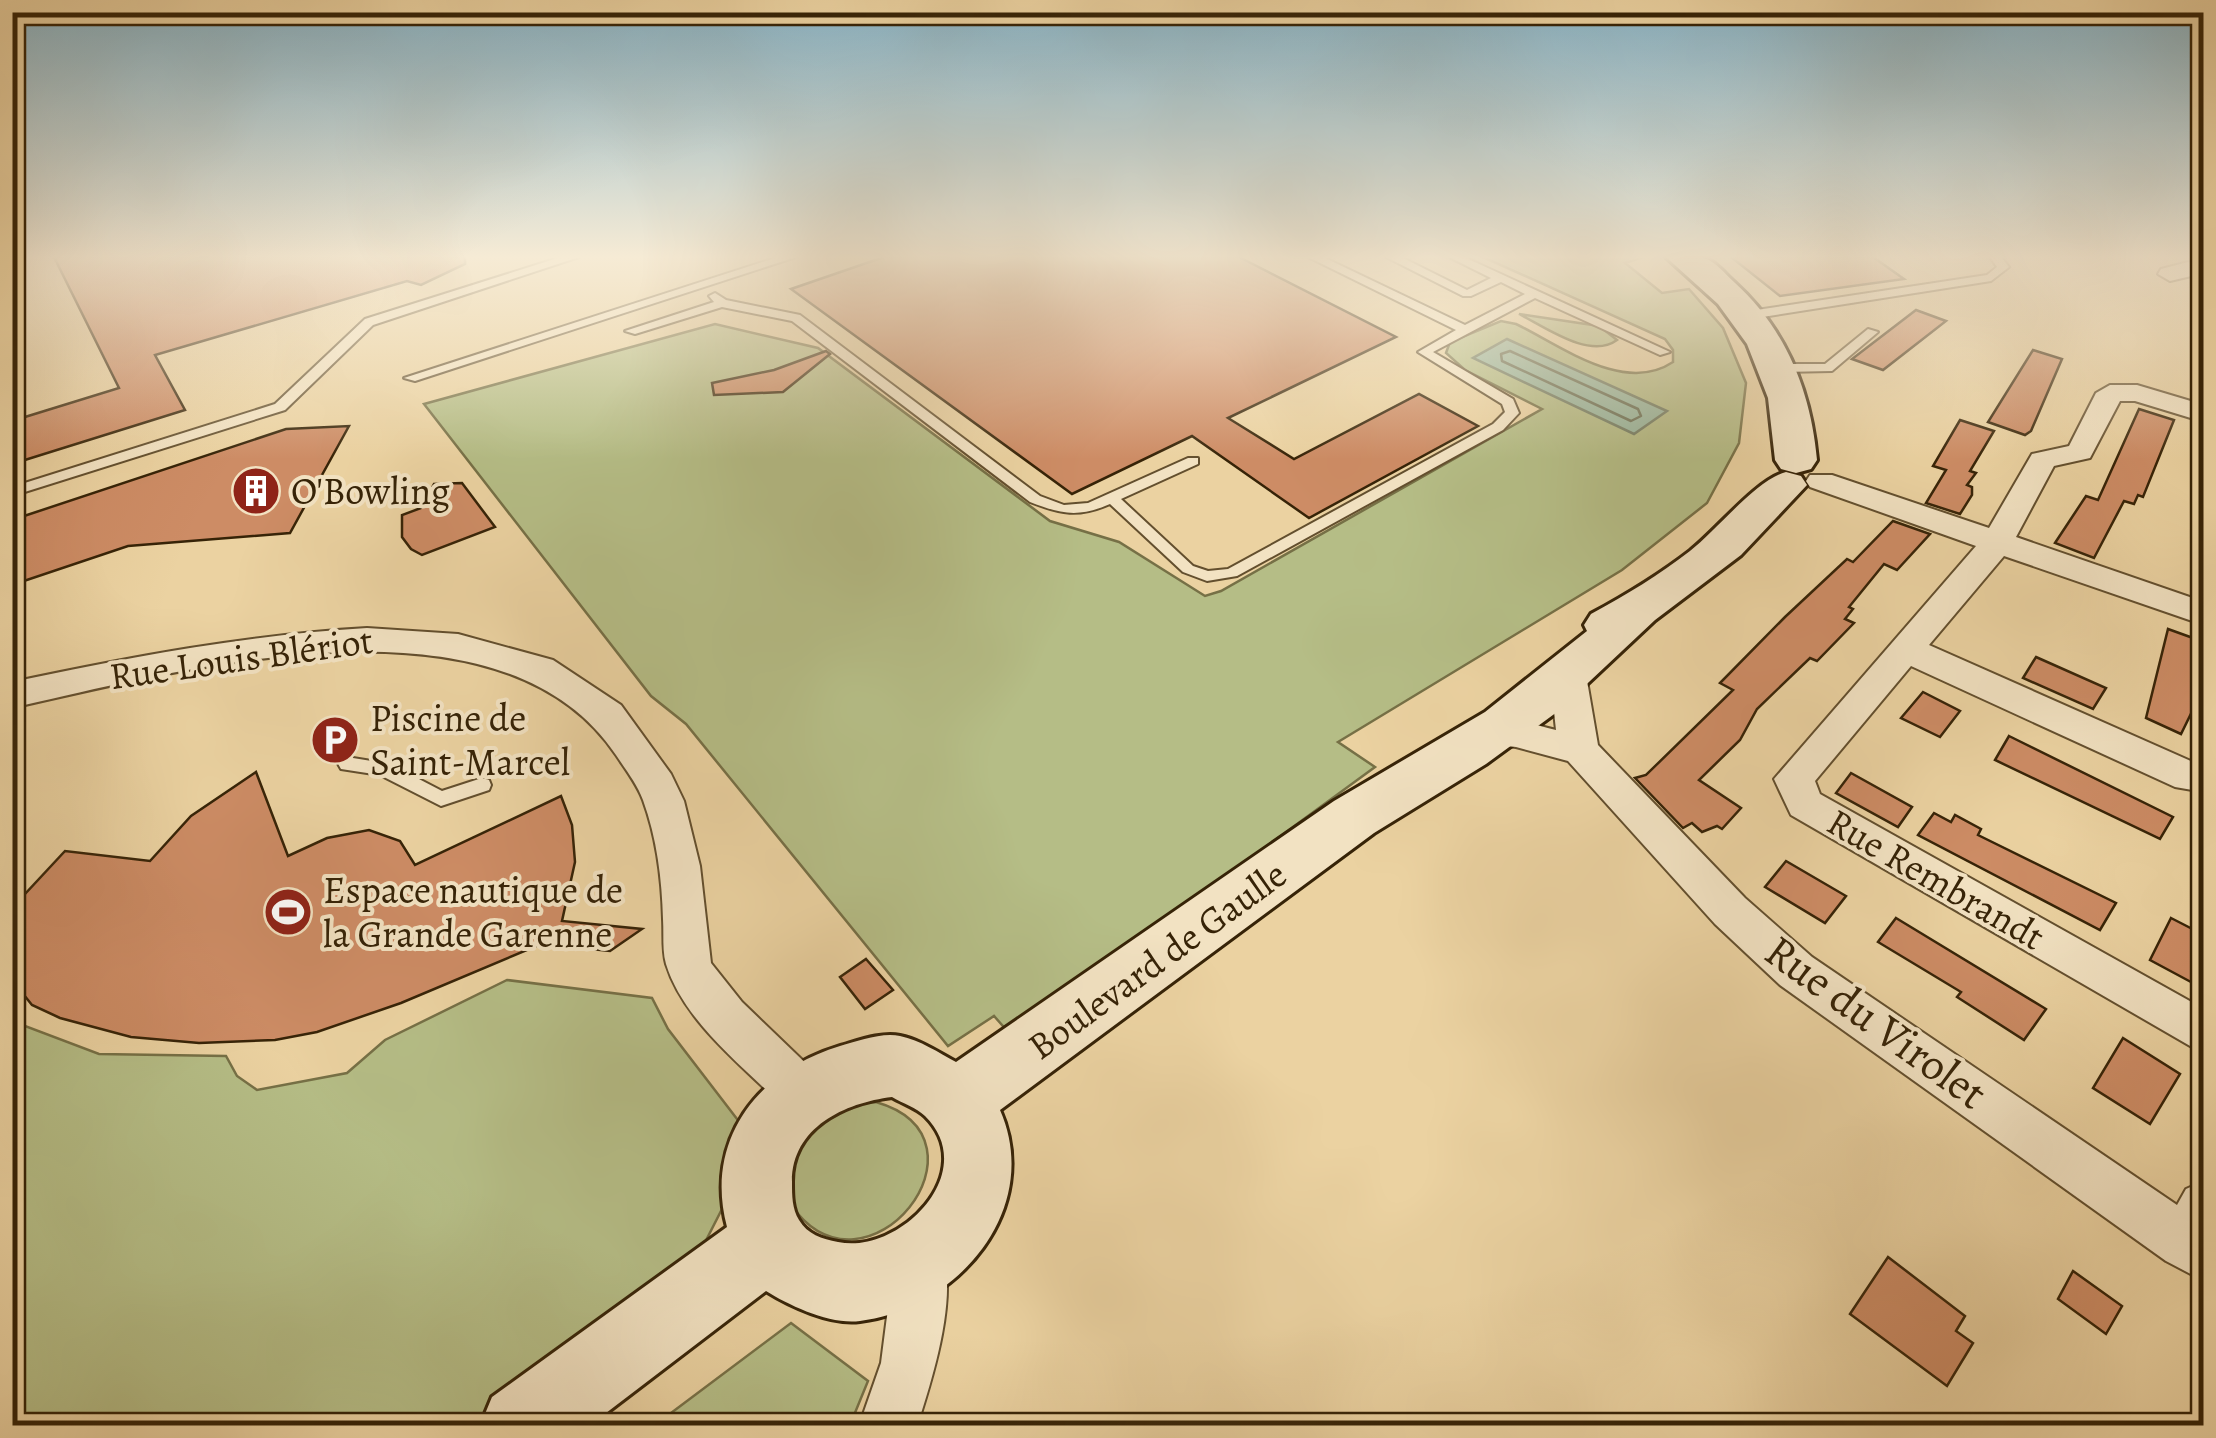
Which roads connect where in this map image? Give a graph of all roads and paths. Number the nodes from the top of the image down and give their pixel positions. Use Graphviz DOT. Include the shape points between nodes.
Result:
graph roads {
  1 [pos="366,324"];
  2 [pos="580,324"];
  3 [pos="653,324"];
  4 [pos="804,324"];
  5 [pos="1454,324"];
  6 [pos="1470,324"];
  7 [pos="1603,324"];
  8 [pos="1755,324"];
  9 [pos="1462,328"];
  10 [pos="631,331"];
  11 [pos="1872,332"];
  12 [pos="1664,352"];
  13 [pos="1781,368"];
  14 [pos="410,378"];
  15 [pos="2204,414"];
  16 [pos="1193,461"];
  17 [pos="1801,475"];
  18 [pos="12,492"];
  19 [pos="1112,498"];
  20 [pos="1996,544"];
  21 [pos="1636,611"];
  22 [pos="2204,614"];
  23 [pos="1906,648"];
  24 [pos="1568,676"];
  25 [pos="12,696"];
  26 [pos="1489,732"];
  27 [pos="337,746"];
  28 [pos="1581,751"];
  29 [pos="2204,777"];
  30 [pos="482,785"];
  31 [pos="1354,818"];
  32 [pos="2204,1033"];
  33 [pos="803,1093"];
  34 [pos="959,1100"];
  35 [pos="2197,1235"];
  36 [pos="769,1242"];
  37 [pos="921,1262"];
  38 [pos="522,1426"];
  39 [pos="888,1426"];
  1 -- 18 [label="lane" via="280,407"];
  2 -- 14 [label="lane"];
  3 -- 10 [label="lane"];
  4 -- 19 [label="lane" via="1035,499 1063,510"];
  5 -- 9 [label="lane"];
  6 -- 9 [label="lane"];
  7 -- 12 [label="lane"];
  8 -- 13 [label="main road"];
  9 -- 19 [label="lane" via="1424,352 1508,402 1512,413 1498,427 1232,574 1188,570"];
  11 -- 13 [label="lane" via="1828,368"];
  13 -- 17 [label="main road"];
  15 -- 20 [label="street, Rue Rembrandt" via="2137,393 2110,393 2080,452 2043,460"];
  16 -- 19 [label="lane"];
  17 -- 20 [label="street"];
  17 -- 21 [label="main road, Boulevard de Gaulle" via="1744,532"];
  20 -- 22 [label="street"];
  20 -- 23 [label="street, Rue Rembrandt"];
  21 -- 24 [label="main road, Boulevard de Gaulle"];
  21 -- 31 [label="main road, Boulevard de Gaulle" via="1566,646 1500,692 1421,750"];
  23 -- 29 [label="street" via="2189,777"];
  23 -- 32 [label="street, Rue Rembrandt" via="1794,779 1805,804"];
  24 -- 26 [label="main road, Boulevard de Gaulle"];
  24 -- 28 [label="street"];
  25 -- 33 [label="street, Rue Louis Blériot" via="321,641 390,638 466,646 538,666 599,702 656,781 678,838 690,969"];
  26 -- 28 [label="street"];
  26 -- 31 [label="main road, Boulevard de Gaulle" via="1419,783"];
  27 -- 30 [label="lane" via="348,764 384,769 441,799"];
  28 -- 35 [label="street, Rue du Virolet" via="1730,911 1796,971"];
  31 -- 34 [label="main road, Boulevard de Gaulle"];
  33 -- 34 [label="main road" via="862,1067 898,1066 932,1077"];
  33 -- 36 [label="main road" via="764,1143 755,1178 756,1213"];
  34 -- 37 [label="main road" via="980,1148 978,1179 958,1224"];
  36 -- 37 [label="main road" via="791,1265 824,1281 862,1284"];
  36 -- 38 [label="main road"];
  37 -- 39 [label="street" via="908,1362"];
}
